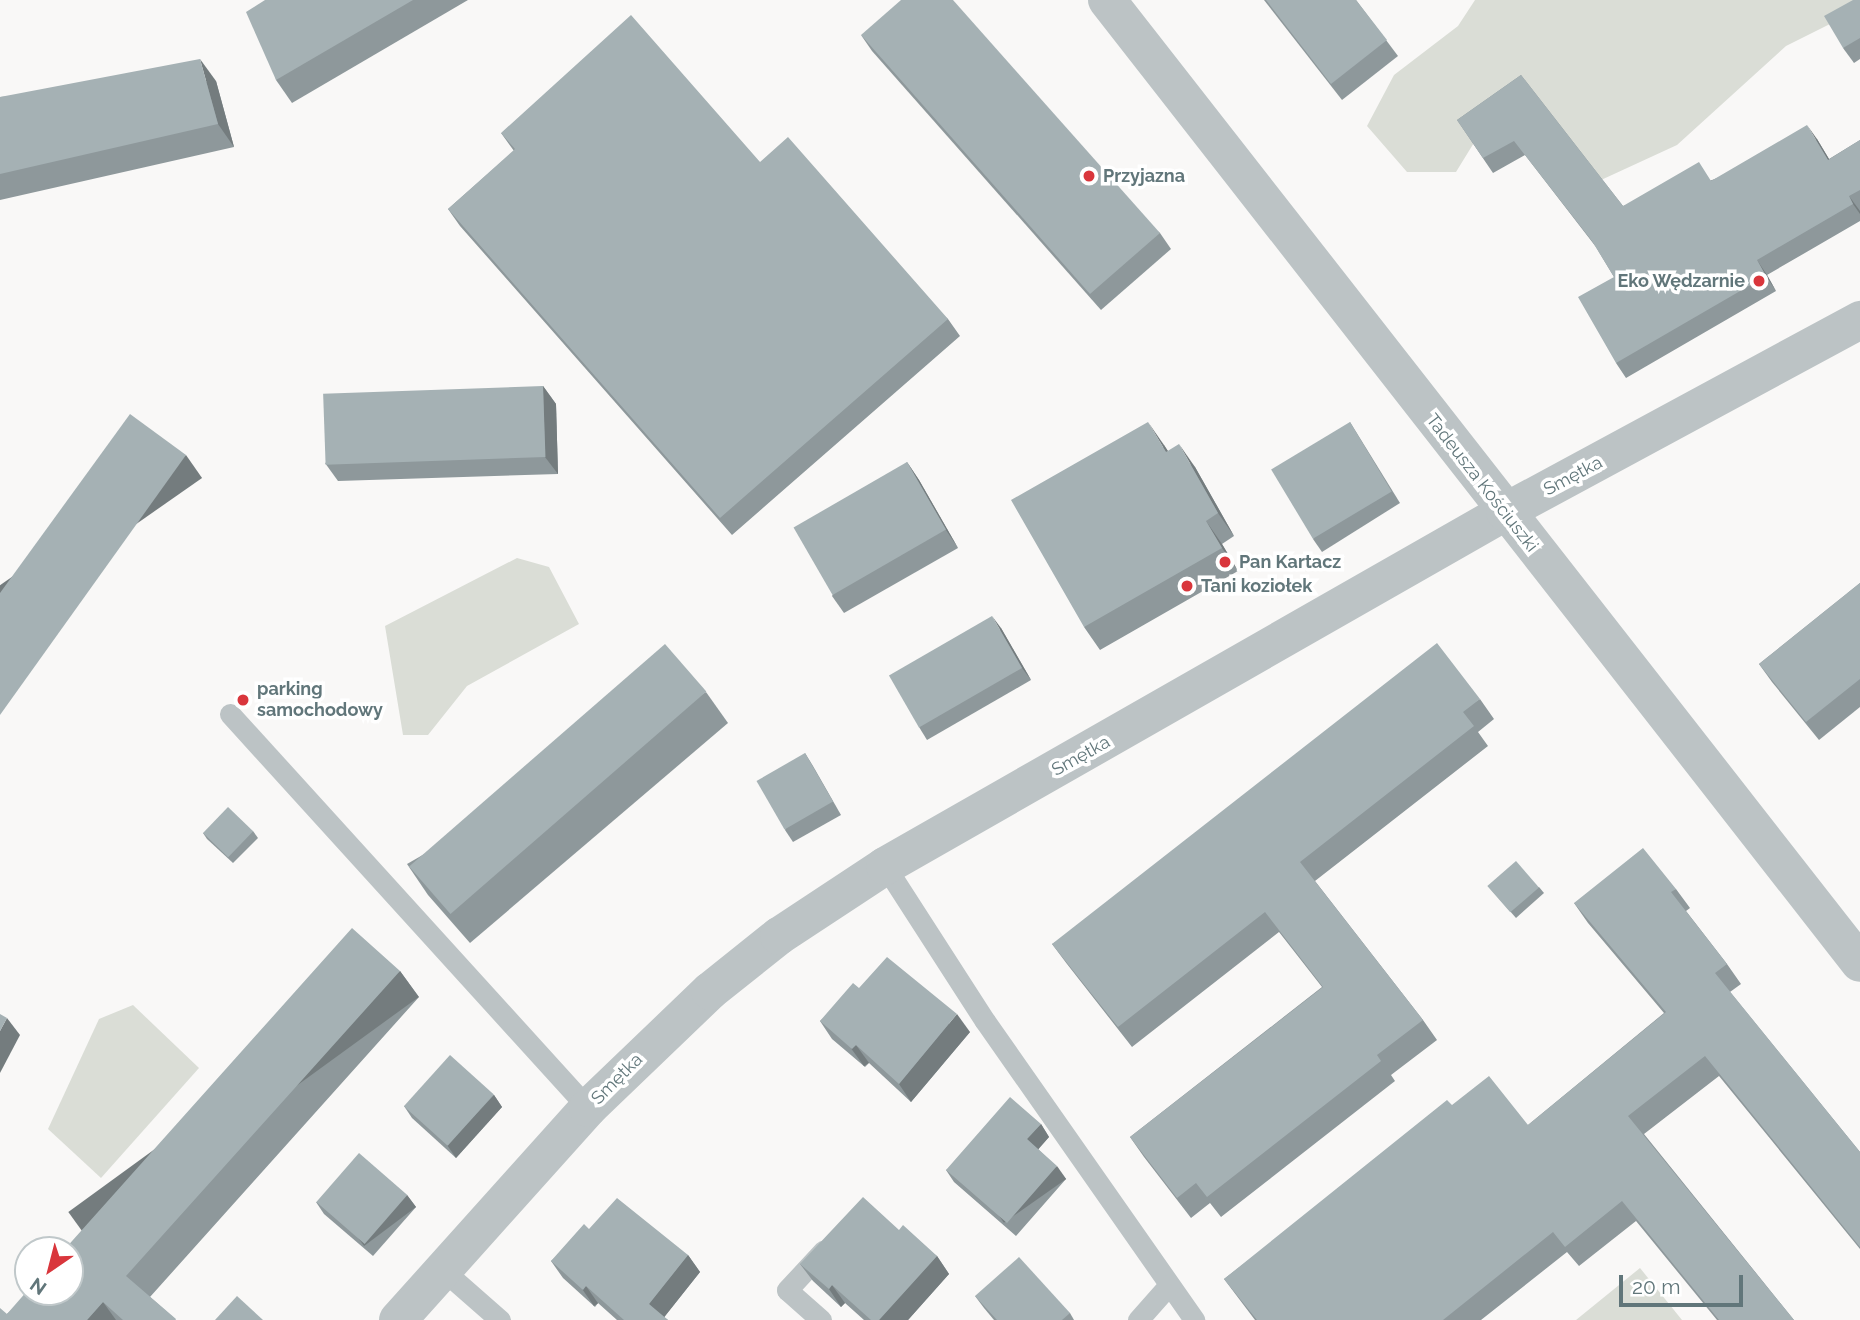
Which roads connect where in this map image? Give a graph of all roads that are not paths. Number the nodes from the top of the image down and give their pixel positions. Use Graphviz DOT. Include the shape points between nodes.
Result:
graph roads {
  1 [pos="1107,0"];
  2 [pos="1860,320"];
  3 [pos="1505,512"];
  4 [pos="230,714"];
  5 [pos="885,866"];
  6 [pos="1860,963"];
  7 [pos="588,1108"];
  8 [pos="839,1233"];
  9 [pos="443,1270"];
  10 [pos="1169,1285"];
  11 [pos="398,1320"];
  12 [pos="500,1320"];
  13 [pos="821,1320"];
  14 [pos="1138,1320"];
  15 [pos="1194,1320"];
  1 -- 3 [label="street, Tadeusza Kościuszki"];
  2 -- 3 [label="street, Smętka"];
  3 -- 5 [label="street, Smętka"];
  3 -- 6 [label="street, Tadeusza Kościuszki"];
  4 -- 7 [label="lane"];
  5 -- 7 [label="street, Smętka" via="779,936 710,991"];
  5 -- 10 [label="lane" via="985,1021"];
  7 -- 9 [label="street, Smętka"];
  8 -- 13 [label="lane" via="787,1290"];
  9 -- 11 [label="street, Smętka"];
  9 -- 12 [label="lane"];
  10 -- 14 [label="lane"];
  10 -- 15 [label="lane"];
}
